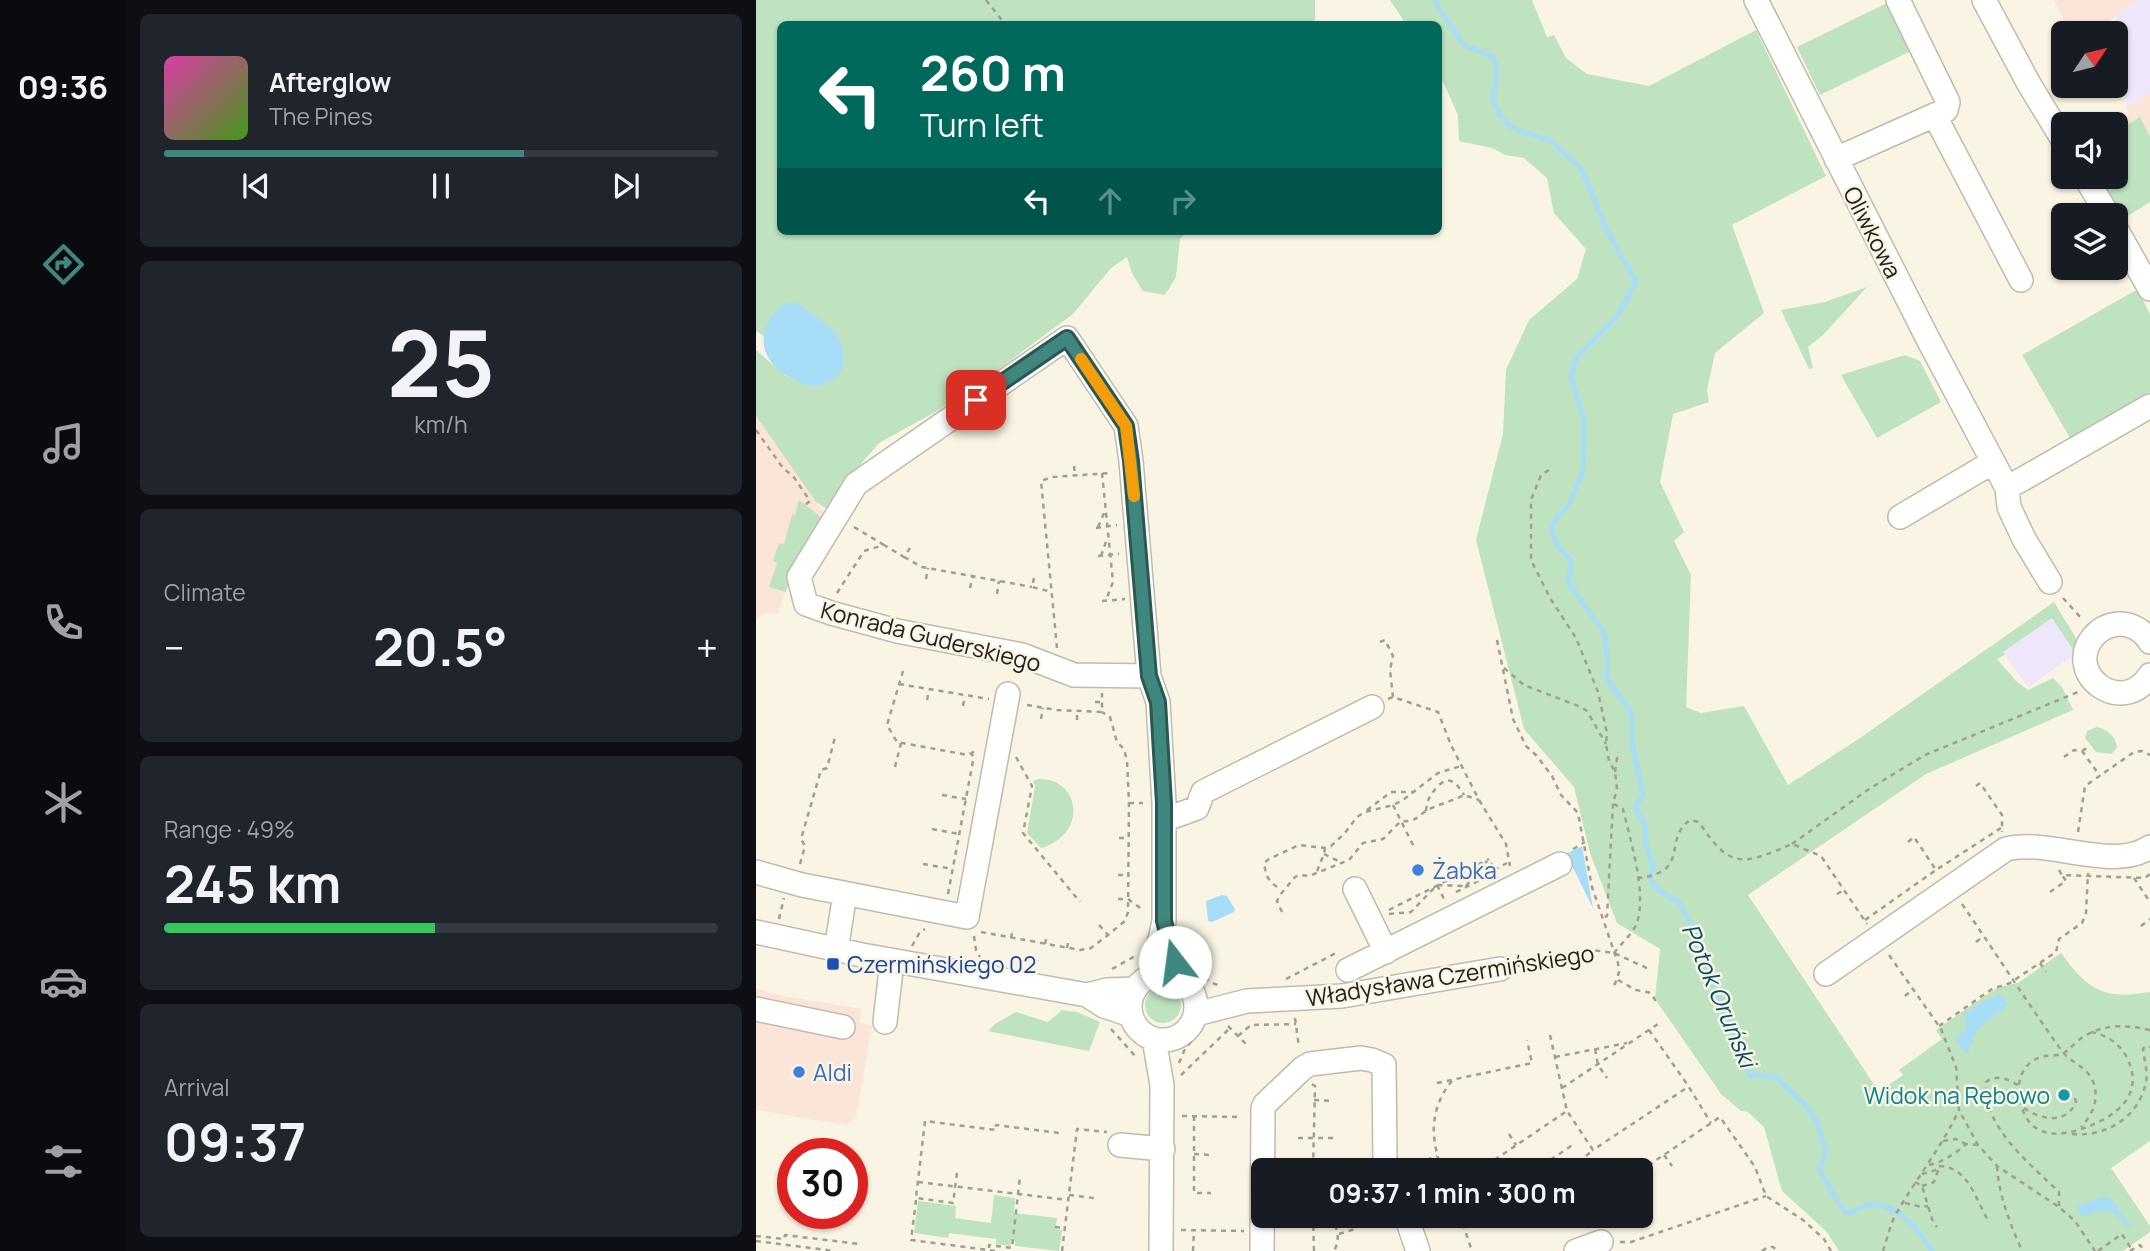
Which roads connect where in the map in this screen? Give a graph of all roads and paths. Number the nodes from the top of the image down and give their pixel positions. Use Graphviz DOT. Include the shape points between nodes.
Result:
graph roads {
  1 [pos="986,0"];
  2 [pos="1756,0"];
  3 [pos="1898,0"];
  4 [pos="1984,0"];
  5 [pos="1003,21"];
  6 [pos="1935,116"];
  7 [pos="2051,120"];
  8 [pos="1836,159"];
  9 [pos="2128,250"];
  10 [pos="2021,280"];
  11 [pos="2150,289"];
  12 [pos="2150,406"];
  13 [pos="756,430"];
  14 [pos="1993,462"];
  15 [pos="1074,466"];
  16 [pos="1549,470"];
  17 [pos="1076,475"];
  18 [pos="2007,488"];
  19 [pos="805,505"];
  20 [pos="1106,510"];
  21 [pos="836,516"];
  22 [pos="1900,517"];
  23 [pos="1118,525"];
  24 [pos="1107,526"];
  25 [pos="1108,536"];
  26 [pos="884,545"];
  27 [pos="910,548"];
  28 [pos="1120,554"];
  29 [pos="1110,555"];
  30 [pos="904,558"];
  31 [pos="928,568"];
  32 [pos="972,576"];
  33 [pos="1034,578"];
  34 [pos="926,579"];
  35 [pos="999,581"];
  36 [pos="2050,582"];
  37 [pos="1032,587"];
  38 [pos="970,589"];
  39 [pos="1052,592"];
  40 [pos="997,594"];
  41 [pos="1124,599"];
  42 [pos="831,613"];
  43 [pos="2098,632"];
  44 [pos="1497,640"];
  45 [pos="1380,642"];
  46 [pos="2150,642"];
  47 [pos="1057,645"];
  48 [pos="1504,668"];
  49 [pos="903,671"];
  50 [pos="1149,676"];
  51 [pos="899,684"];
  52 [pos="2097,685"];
  53 [pos="2147,687"];
  54 [pos="929,689"];
  55 [pos="965,695"];
  56 [pos="1007,698"];
  57 [pos="927,700"];
  58 [pos="1094,702"];
  59 [pos="963,706"];
  60 [pos="1372,707"];
  61 [pos="1043,708"];
  62 [pos="1077,712"];
  63 [pos="1102,712"];
  64 [pos="1041,719"];
  65 [pos="1077,720"];
  66 [pos="835,737"];
  67 [pos="901,743"];
  68 [pos="1606,744"];
  69 [pos="2090,746"];
  70 [pos="997,751"];
  71 [pos="2082,751"];
  72 [pos="972,752"];
  73 [pos="1618,752"];
  74 [pos="2150,755"];
  75 [pos="2064,757"];
  76 [pos="1462,766"];
  77 [pos="895,767"];
  78 [pos="1615,772"];
  79 [pos="2100,776"];
  80 [pos="1976,786"];
  81 [pos="1414,792"];
  82 [pos="1464,794"];
  83 [pos="942,795"];
  84 [pos="966,799"];
  85 [pos="1479,800"];
  86 [pos="804,802"];
  87 [pos="1613,803"];
  88 [pos="811,804"];
  89 [pos="1393,805"];
  90 [pos="1426,811"];
  91 [pos="1365,812"];
  92 [pos="1164,820"];
  93 [pos="1401,821"];
  94 [pos="2001,828"];
  95 [pos="932,829"];
  96 [pos="2078,832"];
  97 [pos="959,834"];
  98 [pos="1119,838"];
  99 [pos="1129,838"];
  100 [pos="2003,841"];
  101 [pos="1908,842"];
  102 [pos="1792,844"];
  103 [pos="1414,847"];
  104 [pos="2150,847"];
  105 [pos="1325,848"];
  106 [pos="1324,854"];
  107 [pos="2089,854"];
  108 [pos="1489,859"];
  109 [pos="1508,862"];
  110 [pos="1342,863"];
  111 [pos="923,864"];
  112 [pos="1560,864"];
  113 [pos="2058,868"];
  114 [pos="953,869"];
  115 [pos="798,871"];
  116 [pos="756,872"];
  117 [pos="1317,872"];
  118 [pos="2150,874"];
  119 [pos="1118,875"];
  120 [pos="1128,875"];
  121 [pos="2063,875"];
  122 [pos="2088,877"];
  123 [pos="1637,878"];
  124 [pos="2134,878"];
  125 [pos="1519,884"];
  126 [pos="1437,885"];
  127 [pos="1277,887"];
  128 [pos="1354,889"];
  129 [pos="1463,889"];
  130 [pos="1844,890"];
  131 [pos="1954,890"];
  132 [pos="2050,892"];
  133 [pos="845,894"];
  134 [pos="1837,894"];
  135 [pos="1118,899"];
  136 [pos="1128,899"];
  137 [pos="1457,900"];
  138 [pos="2150,901"];
  139 [pos="1080,902"];
  140 [pos="1282,912"];
  141 [pos="1154,917"];
  142 [pos="1602,918"];
  143 [pos="962,919"];
  144 [pos="2150,919"];
  145 [pos="1099,925"];
  146 [pos="2141,926"];
  147 [pos="1013,929"];
  148 [pos="1871,929"];
  149 [pos="756,932"];
  150 [pos="1047,935"];
  151 [pos="1108,935"];
  152 [pos="1984,936"];
  153 [pos="1011,938"];
  154 [pos="1069,938"];
  155 [pos="1976,942"];
  156 [pos="1045,944"];
  157 [pos="1068,948"];
  158 [pos="1178,948"];
  159 [pos="836,950"];
  160 [pos="1386,951"];
  161 [pos="1614,953"];
  162 [pos="1139,954"];
  163 [pos="982,959"];
  164 [pos="892,961"];
  165 [pos="2040,963"];
  166 [pos="1112,969"];
  167 [pos="1500,969"];
  168 [pos="1649,969"];
  169 [pos="2046,972"];
  170 [pos="1826,974"];
  171 [pos="1618,979"];
  172 [pos="2014,981"];
  173 [pos="1143,983"];
  174 [pos="1610,985"];
  175 [pos="1222,987"];
  176 [pos="1913,989"];
  177 [pos="1368,992"];
  178 [pos="1087,995"];
  179 [pos="1905,996"];
  180 [pos="1193,1003"];
  181 [pos="1658,1005"];
  182 [pos="756,1009"];
  183 [pos="1131,1015"];
  184 [pos="885,1022"];
  185 [pos="1296,1024"];
  186 [pos="1658,1024"];
  187 [pos="1940,1026"];
  188 [pos="843,1027"];
  189 [pos="1111,1028"];
  190 [pos="1230,1028"];
  191 [pos="1649,1030"];
  192 [pos="2150,1030"];
  193 [pos="2091,1032"];
  194 [pos="1550,1035"];
  195 [pos="1165,1039"];
  196 [pos="1527,1040"];
  197 [pos="1631,1042"];
  198 [pos="1249,1047"];
  199 [pos="2150,1047"];
  200 [pos="1595,1049"];
  201 [pos="2064,1054"];
  202 [pos="1555,1057"];
  203 [pos="1141,1062"];
  204 [pos="1598,1065"];
  205 [pos="1304,1077"];
  206 [pos="1607,1078"];
  207 [pos="1452,1081"];
  208 [pos="1437,1083"];
  209 [pos="2018,1085"];
  210 [pos="1688,1087"];
  211 [pos="1562,1088"];
  212 [pos="2074,1094"];
  213 [pos="1314,1100"];
  214 [pos="1333,1101"];
  215 [pos="2021,1106"];
  216 [pos="1959,1110"];
  217 [pos="1567,1111"];
  218 [pos="1186,1116"];
  219 [pos="1194,1116"];
  220 [pos="1263,1117"];
  221 [pos="1711,1123"];
  222 [pos="2078,1130"];
  223 [pos="1059,1133"];
  224 [pos="1508,1134"];
  225 [pos="2069,1134"];
  226 [pos="1298,1138"];
  227 [pos="1314,1138"];
  228 [pos="1333,1138"];
  229 [pos="1114,1139"];
  230 [pos="1942,1141"];
  231 [pos="1574,1144"];
  232 [pos="1966,1144"];
  233 [pos="1516,1145"];
  234 [pos="1978,1145"];
  235 [pos="1163,1149"];
  236 [pos="1593,1150"];
  237 [pos="1194,1154"];
  238 [pos="1664,1154"];
  239 [pos="1211,1155"];
  240 [pos="1437,1156"];
  241 [pos="1586,1156"];
  242 [pos="1314,1158"];
  243 [pos="1385,1158"];
  244 [pos="1432,1158"];
  245 [pos="1497,1158"];
  246 [pos="1553,1158"];
  247 [pos="1653,1162"];
  248 [pos="1929,1165"];
  249 [pos="1672,1166"];
  250 [pos="1940,1166"];
  251 [pos="1997,1166"];
  252 [pos="957,1173"];
  253 [pos="1920,1174"];
  254 [pos="1020,1176"];
  255 [pos="918,1182"];
  256 [pos="1915,1182"];
  257 [pos="956,1186"];
  258 [pos="1922,1186"];
  259 [pos="1211,1193"];
  260 [pos="1018,1194"];
  261 [pos="1069,1195"];
  262 [pos="1766,1196"];
  263 [pos="916,1198"];
  264 [pos="1094,1198"];
  265 [pos="1068,1200"];
  266 [pos="1905,1203"];
  267 [pos="1928,1206"];
  268 [pos="2059,1207"];
  269 [pos="1989,1220"];
  270 [pos="1055,1227"];
  271 [pos="1937,1227"];
  272 [pos="1065,1228"];
  273 [pos="1313,1228"];
  274 [pos="1336,1228"];
  275 [pos="1410,1228"];
  276 [pos="1464,1228"];
  277 [pos="1355,1229"];
  278 [pos="1179,1230"];
  279 [pos="1194,1230"];
  280 [pos="1339,1234"];
  281 [pos="756,1238"];
  282 [pos="1262,1241"];
  283 [pos="859,1244"];
  284 [pos="1587,1248"];
  285 [pos="2131,1250"];
  286 [pos="835,1251"];
  287 [pos="988,1251"];
  288 [pos="996,1251"];
  289 [pos="1062,1251"];
  290 [pos="1161,1251"];
  291 [pos="1193,1251"];
  292 [pos="1314,1251"];
  293 [pos="1334,1251"];
  294 [pos="1418,1251"];
  295 [pos="1472,1251"];
  296 [pos="1762,1251"];
  297 [pos="1778,1251"];
  298 [pos="1831,1251"];
  299 [pos="1883,1251"];
  300 [pos="2022,1251"];
  301 [pos="2097,1251"];
  302 [pos="2144,1251"];
  1 -- 5 [label="path"];
  2 -- 8 [label="street, Oliwkowa"];
  3 -- 6 [label="street" via="1948,102"];
  4 -- 7 [label="street"];
  6 -- 8 [label="street"];
  6 -- 10 [label="street"];
  8 -- 14 [label="street, Oliwkowa"];
  9 -- 11 [label="street"];
  12 -- 18 [label="street"];
  13 -- 19 [label="path" via="810,501"];
  14 -- 18 [label="street, Oliwkowa"];
  14 -- 22 [label="street"];
  15 -- 17 [label="path"];
  16 -- 68 [label="path" via="1541,475 1531,500 1531,560 1576,638 1598,692"];
  17 -- 20 [label="path" via="1102,473"];
  17 -- 39 [label="path" via="1041,481"];
  18 -- 36 [label="street, Oliwkowa" via="2009,507"];
  20 -- 24 [label="path"];
  20 -- 24 [label="path" via="1097,527"];
  21 -- 26 [label="path"];
  21 -- 42 [label="street, Konrada Guderskiego" via="799,577 806,604"];
  21 -- 50 [label="street, Konrada Guderskiego" via="856,484 1067,338 1126,426"];
  23 -- 24 [label="path"];
  24 -- 25 [label="path"];
  25 -- 29 [label="path"];
  25 -- 29 [label="path" via="1100,556"];
  26 -- 30 [label="path"];
  26 -- 42 [label="path" via="860,554 837,592"];
  27 -- 30 [label="path"];
  28 -- 29 [label="path"];
  29 -- 41 [label="path" via="1113,582 1104,600"];
  30 -- 31 [label="path"];
  31 -- 32 [label="path"];
  31 -- 34 [label="path"];
  32 -- 35 [label="path"];
  32 -- 38 [label="path"];
  33 -- 37 [label="path"];
  35 -- 37 [label="path"];
  35 -- 40 [label="path"];
  36 -- 43 [label="path"];
  37 -- 39 [label="path"];
  39 -- 47 [label="path"];
  42 -- 50 [label="street, Konrada Guderskiego" via="1022,655 1073,675"];
  43 -- 46 [label="street" via="2107,626 2129,625"];
  43 -- 52 [label="street" via="2090,641 2085,664"];
  44 -- 48 [label="path"];
  45 -- 76 [label="path" via="1385,640 1393,656 1393,697 1438,712"];
  48 -- 68 [label="path" via="1524,685 1587,711"];
  48 -- 142 [label="path" via="1513,719 1526,746 1578,813"];
  49 -- 51 [label="path"];
  50 -- 92 [label="street" via="1158,702"];
  51 -- 54 [label="path"];
  51 -- 67 [label="path" via="887,725"];
  52 -- 53 [label="street" via="2119,694"];
  52 -- 102 [label="path" via="1925,755"];
  54 -- 55 [label="path"];
  54 -- 57 [label="path"];
  55 -- 56 [label="path"];
  55 -- 59 [label="path"];
  56 -- 61 [label="path"];
  56 -- 70 [label="street"];
  58 -- 63 [label="path" via="1102,702"];
  60 -- 92 [label="street" via="1203,792 1197,808"];
  61 -- 62 [label="path"];
  61 -- 64 [label="path"];
  62 -- 63 [label="path"];
  62 -- 65 [label="path"];
  63 -- 99 [label="path" via="1110,718 1128,761"];
  66 -- 88 [label="path" via="827,768 819,769"];
  67 -- 72 [label="path"];
  67 -- 77 [label="path"];
  68 -- 78 [label="path"];
  69 -- 71 [label="path"];
  70 -- 72 [label="path"];
  70 -- 139 [label="path" via="1014,754 1032,786 1023,833"];
  70 -- 143 [label="street"];
  71 -- 75 [label="path"];
  71 -- 79 [label="path"];
  72 -- 84 [label="path"];
  73 -- 78 [label="path"];
  74 -- 79 [label="path" via="2134,752"];
  76 -- 81 [label="path" via="1438,773"];
  76 -- 85 [label="path"];
  78 -- 87 [label="path"];
  79 -- 96 [label="path" via="2082,793"];
  80 -- 94 [label="path" via="1980,783 2002,815"];
  81 -- 89 [label="path"];
  81 -- 91 [label="path" via="1391,792"];
  82 -- 85 [label="path"];
  82 -- 90 [label="path"];
  82 -- 90 [label="path" via="1458,784 1444,780 1428,796"];
  83 -- 84 [label="path"];
  84 -- 97 [label="path"];
  85 -- 109 [label="path" via="1506,844"];
  86 -- 88 [label="path"];
  87 -- 123 [label="path" via="1623,809"];
  87 -- 142 [label="path" via="1607,916"];
  88 -- 115 [label="path" via="799,839 805,846"];
  89 -- 91 [label="path"];
  89 -- 93 [label="path"];
  90 -- 93 [label="path" via="1419,819"];
  91 -- 105 [label="path"];
  92 -- 141 [label="street"];
  93 -- 103 [label="path"];
  93 -- 110 [label="path" via="1383,839 1363,844"];
  94 -- 100 [label="path"];
  94 -- 131 [label="path"];
  95 -- 97 [label="path"];
  97 -- 114 [label="path"];
  98 -- 99 [label="path"];
  99 -- 120 [label="path"];
  101 -- 131 [label="path" via="1914,837"];
  102 -- 123 [label="path" via="1748,861 1734,859 1719,849 1699,822 1690,820 1679,834 1673,861 1660,874"];
  102 -- 130 [label="path" via="1821,856"];
  104 -- 107 [label="street" via="2122,856"];
  105 -- 106 [label="path"];
  105 -- 127 [label="path" via="1299,845 1264,863 1269,882"];
  106 -- 110 [label="path"];
  106 -- 117 [label="path"];
  107 -- 122 [label="path"];
  107 -- 131 [label="street" via="2013,847 1998,853"];
  108 -- 109 [label="path" via="1495,871"];
  108 -- 126 [label="path"];
  108 -- 129 [label="path"];
  109 -- 125 [label="path"];
  110 -- 117 [label="path"];
  111 -- 114 [label="path"];
  112 -- 125 [label="street"];
  113 -- 121 [label="path"];
  114 -- 143 [label="path"];
  116 -- 133 [label="street"];
  117 -- 140 [label="path" via="1295,877 1280,895"];
  118 -- 124 [label="path"];
  119 -- 120 [label="path"];
  120 -- 136 [label="path"];
  121 -- 122 [label="path"];
  121 -- 132 [label="path" via="2066,881"];
  122 -- 124 [label="path"];
  122 -- 165 [label="path" via="2082,923 2059,939 2056,952"];
  123 -- 161 [label="path" via="1636,925"];
  124 -- 138 [label="path"];
  125 -- 160 [label="street"];
  126 -- 126 [label="path" via="1380,915 1412,913"];
  126 -- 129 [label="path"];
  128 -- 160 [label="street"];
  129 -- 137 [label="path"];
  130 -- 134 [label="path"];
  130 -- 148 [label="path"];
  131 -- 148 [label="street"];
  131 -- 148 [label="path"];
  131 -- 152 [label="path"];
  133 -- 143 [label="street"];
  133 -- 159 [label="street"];
  135 -- 136 [label="path"];
  136 -- 141 [label="path"];
  136 -- 151 [label="path" via="1125,921"];
  141 -- 173 [label="street"];
  141 -- 180 [label="street"];
  142 -- 161 [label="path"];
  143 -- 153 [label="path" via="980,932"];
  143 -- 163 [label="path"];
  144 -- 146 [label="path"];
  145 -- 151 [label="path"];
  147 -- 153 [label="path"];
  148 -- 170 [label="street"];
  148 -- 176 [label="path"];
  149 -- 159 [label="street"];
  150 -- 156 [label="path"];
  151 -- 157 [label="path" via="1091,948"];
  152 -- 155 [label="path"];
  152 -- 172 [label="path"];
  153 -- 156 [label="path"];
  154 -- 157 [label="path"];
  156 -- 157 [label="path"];
  158 -- 175 [label="path" via="1209,983"];
  159 -- 164 [label="street"];
  160 -- 177 [label="street" via="1357,966"];
  161 -- 167 [label="path, Władysława Czermińskiego" via="1592,950"];
  161 -- 168 [label="path, Władysława Czermińskiego"];
  161 -- 171 [label="path"];
  162 -- 166 [label="path"];
  164 -- 178 [label="street"];
  164 -- 184 [label="street"];
  165 -- 169 [label="path"];
  165 -- 172 [label="path"];
  167 -- 177 [label="street, Władysława Czermińskiego"];
  171 -- 174 [label="path"];
  171 -- 181 [label="path" via="1651,993"];
  172 -- 187 [label="path" via="1992,989"];
  172 -- 201 [label="path"];
  173 -- 178 [label="street"];
  173 -- 180 [label="street" via="1166,974"];
  173 -- 183 [label="street" via="1130,1002"];
  176 -- 179 [label="path"];
  176 -- 187 [label="path"];
  177 -- 180 [label="street, Władysława Czermińskiego"];
  178 -- 183 [label="street"];
  180 -- 190 [label="path" via="1197,1033 1179,1063 1179,1078"];
  180 -- 195 [label="street" via="1192,1024 1185,1032"];
  182 -- 188 [label="street"];
  183 -- 195 [label="street" via="1143,1034"];
  185 -- 198 [label="path" via="1251,1025 1238,1036"];
  186 -- 191 [label="path"];
  187 -- 216 [label="path" via="1951,1049"];
  189 -- 203 [label="path"];
  191 -- 197 [label="path"];
  191 -- 210 [label="path"];
  192 -- 193 [label="path" via="2112,1025"];
  193 -- 201 [label="path"];
  193 -- 222 [label="path" via="2115,1042 2126,1055 2133,1079 2119,1110"];
  194 -- 202 [label="path"];
  195 -- 235 [label="street"];
  196 -- 207 [label="path" via="1532,1063"];
  197 -- 200 [label="path"];
  197 -- 204 [label="path"];
  199 -- 225 [label="path" via="2143,1049 2147,1071 2142,1095 2130,1115 2107,1130"];
  200 -- 202 [label="path"];
  200 -- 204 [label="path"];
  201 -- 209 [label="path" via="2031,1061"];
  201 -- 222 [label="path" via="2090,1073 2094,1085 2094,1108"];
  202 -- 211 [label="path"];
  204 -- 206 [label="path"];
  204 -- 211 [label="path"];
  205 -- 213 [label="path" via="1315,1086"];
  207 -- 208 [label="path"];
  207 -- 240 [label="path" via="1436,1109"];
  209 -- 215 [label="path"];
  209 -- 268 [label="path" via="1991,1077 1985,1092 1990,1112 2025,1160 2059,1192"];
  210 -- 221 [label="path"];
  210 -- 236 [label="path"];
  211 -- 217 [label="path"];
  212 -- 215 [label="path" via="2073,1109 2062,1117 2042,1117"];
  213 -- 214 [label="path"];
  213 -- 227 [label="path"];
  215 -- 225 [label="path" via="2036,1128"];
  216 -- 230 [label="path"];
  216 -- 234 [label="path"];
  217 -- 233 [label="path"];
  217 -- 236 [label="path"];
  218 -- 219 [label="path"];
  219 -- 220 [label="path"];
  219 -- 237 [label="path"];
  220 -- 243 [label="street" via="1265,1104 1303,1068 1373,1060 1384,1065"];
  220 -- 282 [label="street"];
  221 -- 238 [label="path"];
  221 -- 262 [label="path" via="1720,1117 1755,1167"];
  222 -- 225 [label="path"];
  223 -- 255 [label="path" via="925,1122"];
  224 -- 233 [label="path"];
  226 -- 227 [label="path"];
  227 -- 228 [label="path"];
  227 -- 242 [label="path"];
  229 -- 235 [label="street"];
  229 -- 261 [label="path" via="1077,1129"];
  230 -- 232 [label="path" via="1956,1139"];
  230 -- 248 [label="path"];
  231 -- 246 [label="path"];
  232 -- 234 [label="path"];
  232 -- 250 [label="path"];
  233 -- 245 [label="path"];
  234 -- 251 [label="path"];
  235 -- 290 [label="street"];
  236 -- 241 [label="path"];
  237 -- 239 [label="path"];
  237 -- 259 [label="path" via="1194,1193"];
  238 -- 247 [label="path"];
  238 -- 249 [label="path"];
  240 -- 244 [label="path"];
  248 -- 250 [label="path"];
  248 -- 253 [label="path"];
  250 -- 253 [label="path"];
  250 -- 258 [label="path" via="1934,1182"];
  250 -- 269 [label="path" via="1961,1172"];
  251 -- 268 [label="path"];
  251 -- 300 [label="path" via="2010,1227"];
  252 -- 257 [label="path"];
  253 -- 256 [label="path"];
  254 -- 260 [label="path"];
  255 -- 257 [label="path"];
  255 -- 263 [label="path"];
  256 -- 258 [label="path"];
  256 -- 266 [label="path"];
  257 -- 260 [label="path"];
  257 -- 263 [label="path" via="953,1203"];
  258 -- 267 [label="path"];
  260 -- 265 [label="path"];
  260 -- 287 [label="path" via="1012,1248 989,1245"];
  261 -- 264 [label="path"];
  261 -- 265 [label="path"];
  262 -- 284 [label="path" via="1631,1242"];
  262 -- 298 [label="path" via="1803,1220"];
  263 -- 287 [label="path" via="911,1240"];
  265 -- 272 [label="path"];
  266 -- 267 [label="path"];
  266 -- 299 [label="path" via="1895,1216"];
  267 -- 271 [label="path"];
  268 -- 301 [label="path"];
  270 -- 272 [label="path"];
  272 -- 289 [label="path"];
  273 -- 292 [label="path"];
  274 -- 280 [label="path"];
  275 -- 294 [label="street"];
  276 -- 295 [label="path"];
  277 -- 280 [label="path"];
  278 -- 279 [label="path"];
  279 -- 282 [label="path"];
  279 -- 291 [label="path"];
  280 -- 293 [label="path"];
  281 -- 283 [label="path" via="784,1239 785,1235"];
  281 -- 286 [label="path"];
  285 -- 301 [label="path" via="2122,1234"];
  285 -- 302 [label="path" via="2140,1245"];
  287 -- 288 [label="path"];
  296 -- 297 [label="path" via="1773,1247"];
}
